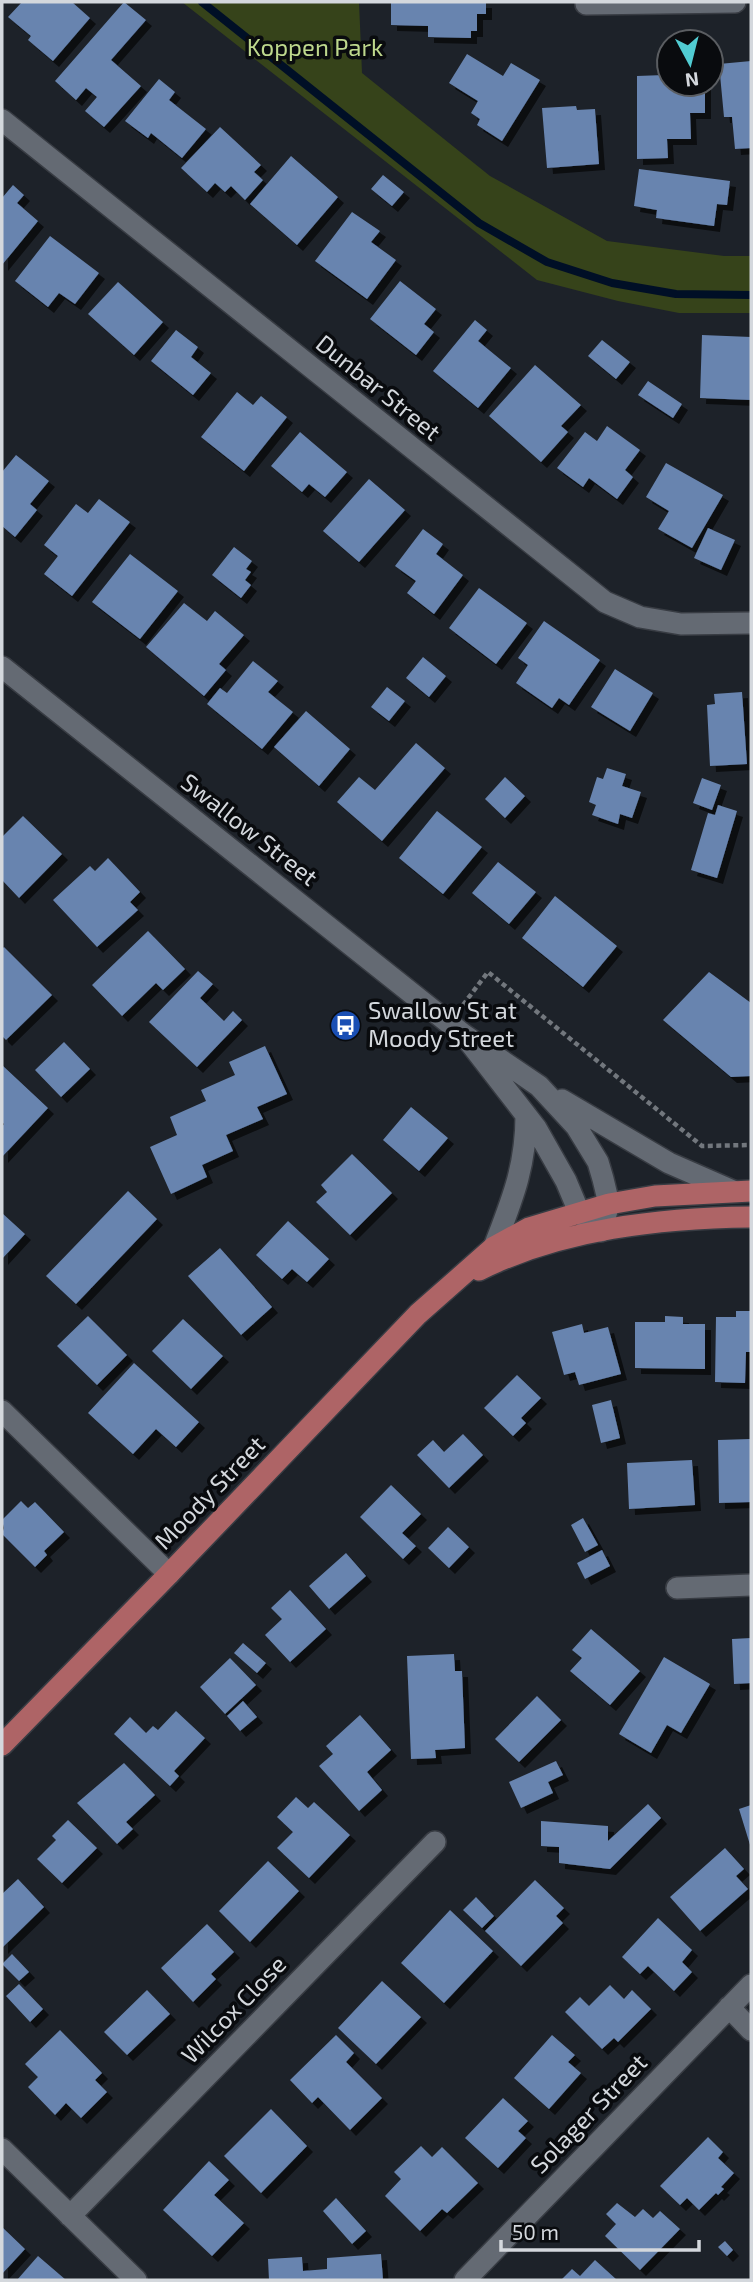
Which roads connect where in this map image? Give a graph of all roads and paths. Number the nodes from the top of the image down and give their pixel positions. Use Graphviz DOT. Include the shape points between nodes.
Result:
graph roads {
  1 [pos="735,2"];
  2 [pos="586,4"];
  3 [pos="2,120"];
  4 [pos="751,623"];
  5 [pos="2,667"];
  6 [pos="456,1029"];
  7 [pos="539,1086"];
  8 [pos="526,1115"];
  9 [pos="751,1145"];
  10 [pos="742,1191"];
  11 [pos="609,1204"];
  12 [pos="579,1212"];
  13 [pos="751,1217"];
  14 [pos="601,1231"];
  15 [pos="494,1247"];
  16 [pos="458,1280"];
  17 [pos="2,1411"];
  18 [pos="169,1574"];
  19 [pos="751,1585"];
  20 [pos="677,1588"];
  21 [pos="2,1745"];
  22 [pos="435,1842"];
  23 [pos="751,1985"];
  24 [pos="729,2007"];
  25 [pos="751,2030"];
  26 [pos="2,2150"];
  27 [pos="70,2216"];
  28 [pos="136,2280"];
  29 [pos="465,2280"];
  1 -- 2 [label="street"];
  3 -- 4 [label="street, Dunbar Street" via="605,602 640,617 681,624"];
  5 -- 6 [label="street, Swallow Street"];
  6 -- 7 [label="street, Swallow Street"];
  6 -- 8 [label="street, Swallow Street"];
  6 -- 9 [label="path" via="488,972 702,1146"];
  7 -- 10 [label="street" via="695,1176"];
  7 -- 11 [label="street, Swallow Street" via="589,1144"];
  8 -- 12 [label="street, Swallow Street" via="548,1147"];
  8 -- 15 [label="street" via="521,1171"];
  10 -- 11 [label="main road, Moody Street"];
  11 -- 12 [label="main road, Moody Street"];
  11 -- 14 [label="street"];
  12 -- 14 [label="street, Swallow Street"];
  12 -- 15 [label="main road, Moody Street" via="529,1228"];
  13 -- 14 [label="main road, Moody Street"];
  14 -- 16 [label="main road, Moody Street" via="520,1252"];
  15 -- 16 [label="main road, Moody Street"];
  16 -- 18 [label="main road, Moody Street" via="418,1314"];
  17 -- 18 [label="street"];
  18 -- 21 [label="main road, Moody Street"];
  19 -- 20 [label="street"];
  22 -- 27 [label="street, Wilcox Close"];
  23 -- 24 [label="street, Solager Street"];
  24 -- 25 [label="street"];
  24 -- 29 [label="street, Solager Street"];
  26 -- 27 [label="street"];
  27 -- 28 [label="street"];
}
